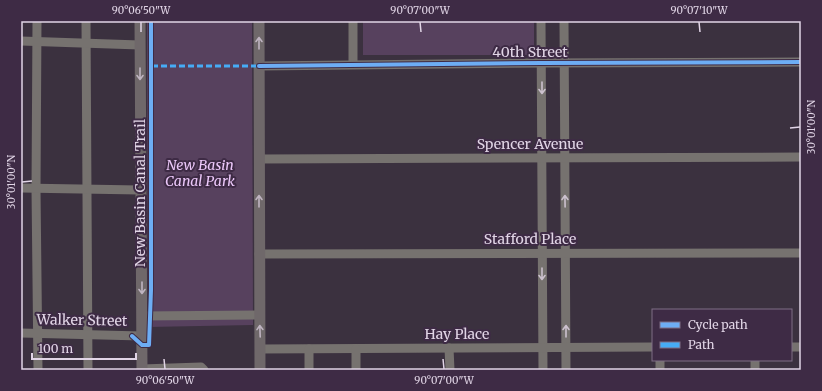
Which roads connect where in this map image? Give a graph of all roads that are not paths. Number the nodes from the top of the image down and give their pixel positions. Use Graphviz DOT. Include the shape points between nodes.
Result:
graph roads {
  1 [pos="37,21"];
  2 [pos="86,21"];
  3 [pos="140,21"];
  4 [pos="259,21"];
  5 [pos="353,21"];
  6 [pos="542,21"];
  7 [pos="564,21"];
  8 [pos="21,41"];
  9 [pos="37,42"];
  10 [pos="86,43"];
  11 [pos="140,45"];
  12 [pos="801,62"];
  13 [pos="542,63"];
  14 [pos="565,63"];
  15 [pos="354,64"];
  16 [pos="259,66"];
  17 [pos="801,157"];
  18 [pos="542,158"];
  19 [pos="564,158"];
  20 [pos="260,159"];
  21 [pos="21,188"];
  22 [pos="36,188"];
  23 [pos="88,189"];
  24 [pos="140,190"];
  25 [pos="542,253"];
  26 [pos="566,253"];
  27 [pos="801,253"];
  28 [pos="259,254"];
  29 [pos="259,315"];
  30 [pos="142,316"];
  31 [pos="21,333"];
  32 [pos="38,334"];
  33 [pos="88,335"];
  34 [pos="142,336"];
  35 [pos="652,347"];
  36 [pos="450,348"];
  37 [pos="543,348"];
  38 [pos="566,348"];
  39 [pos="260,349"];
  40 [pos="309,349"];
  41 [pos="356,349"];
  42 [pos="142,369"];
  43 [pos="38,370"];
  44 [pos="88,370"];
  45 [pos="204,370"];
  46 [pos="260,370"];
  47 [pos="309,370"];
  48 [pos="356,370"];
  49 [pos="450,370"];
  50 [pos="543,370"];
  51 [pos="566,370"];
  1 -- 9 [label="street"];
  2 -- 10 [label="street"];
  3 -- 11 [label="main road"];
  16 -- 4 [label="main road, one-way"];
  5 -- 15 [label="street"];
  6 -- 13 [label="street"];
  7 -- 14 [label="street"];
  8 -- 9 [label="street"];
  9 -- 10 [label="street"];
  9 -- 22 [label="street"];
  10 -- 11 [label="street"];
  10 -- 23 [label="street"];
  11 -- 24 [label="main road, one-way"];
  12 -- 14 [label="street, 40th Street"];
  13 -- 14 [label="street, 40th Street"];
  13 -- 15 [label="street, 40th Street"];
  13 -- 18 [label="street, one-way"];
  14 -- 19 [label="street"];
  15 -- 16 [label="street, 40th Street"];
  16 -- 20 [label="main road"];
  17 -- 19 [label="street, Spencer Avenue"];
  18 -- 19 [label="street, Spencer Avenue"];
  18 -- 20 [label="street, Spencer Avenue"];
  18 -- 25 [label="street"];
  26 -- 19 [label="street, one-way"];
  28 -- 20 [label="main road, one-way"];
  21 -- 22 [label="street"];
  22 -- 23 [label="street"];
  22 -- 32 [label="street"];
  23 -- 24 [label="street"];
  23 -- 33 [label="street"];
  24 -- 30 [label="main road, one-way"];
  25 -- 26 [label="street, Stafford Place"];
  25 -- 28 [label="street, Stafford Place"];
  25 -- 37 [label="street, one-way"];
  26 -- 27 [label="street, Stafford Place"];
  38 -- 26 [label="street, one-way"];
  28 -- 29 [label="main road"];
  29 -- 30 [label="street"];
  39 -- 29 [label="main road, one-way"];
  30 -- 34 [label="main road"];
  31 -- 32 [label="street, Walker Street"];
  32 -- 33 [label="street, Walker Street"];
  32 -- 43 [label="street"];
  33 -- 34 [label="street, Walker Street"];
  33 -- 44 [label="street"];
  34 -- 42 [label="main road"];
  35 -- 38 [label="street, Hay Place"];
  36 -- 37 [label="street, Hay Place"];
  36 -- 41 [label="street, Hay Place"];
  36 -- 49 [label="street"];
  37 -- 38 [label="street, Hay Place"];
  37 -- 50 [label="street"];
  38 -- 51 [label="street"];
  39 -- 40 [label="street, Hay Place"];
  39 -- 46 [label="main road"];
  40 -- 41 [label="street, Hay Place"];
  40 -- 47 [label="street"];
  41 -- 48 [label="street"];
  42 -- 45 [label="street" via="201,367"];
}
